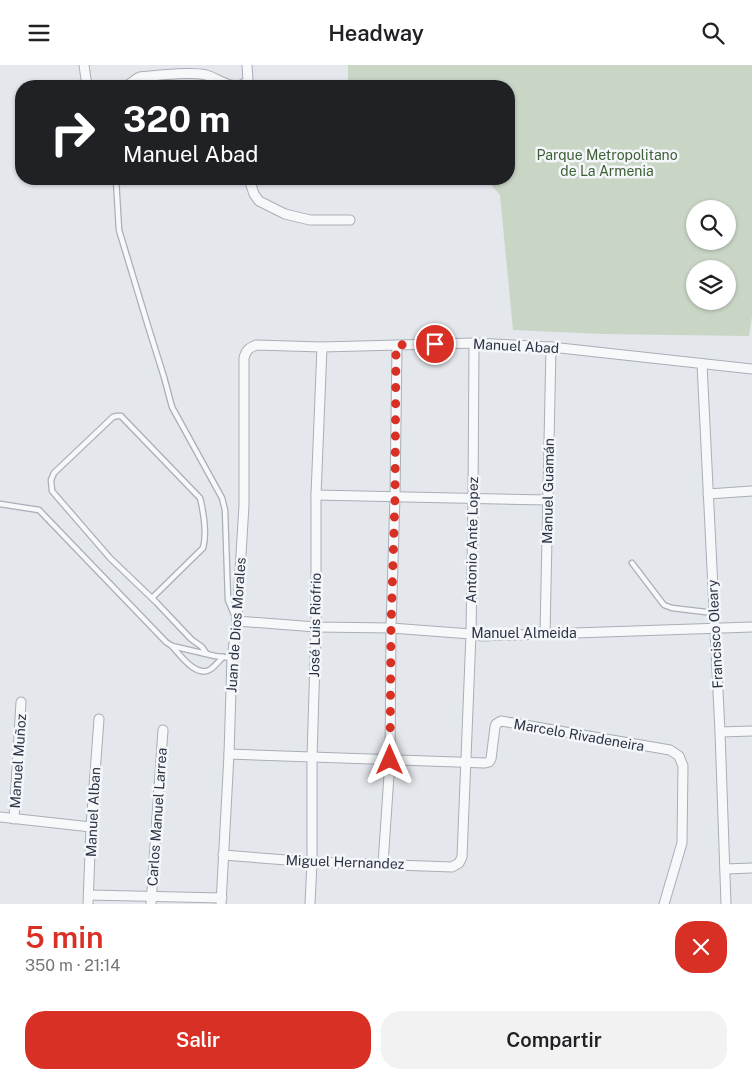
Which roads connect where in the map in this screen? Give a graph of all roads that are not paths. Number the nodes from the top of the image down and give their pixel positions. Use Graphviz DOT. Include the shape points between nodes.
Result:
graph roads {
  1 [pos="84,65"];
  2 [pos="247,65"];
  3 [pos="86,80"];
  4 [pos="133,80"];
  5 [pos="216,80"];
  6 [pos="248,80"];
  7 [pos="116,185"];
  8 [pos="251,185"];
  9 [pos="350,219"];
  10 [pos="474,343"];
  11 [pos="396,345"];
  12 [pos="250,347"];
  13 [pos="322,347"];
  14 [pos="550,347"];
  15 [pos="702,364"];
  16 [pos="752,369"];
  17 [pos="752,491"];
  18 [pos="708,494"];
  19 [pos="316,495"];
  20 [pos="395,497"];
  21 [pos="473,499"];
  22 [pos="547,500"];
  23 [pos="0,504"];
  24 [pos="632,563"];
  25 [pos="152,598"];
  26 [pos="714,613"];
  27 [pos="236,621"];
  28 [pos="316,627"];
  29 [pos="752,627"];
  30 [pos="391,628"];
  31 [pos="716,628"];
  32 [pos="471,634"];
  33 [pos="545,634"];
  34 [pos="172,646"];
  35 [pos="206,653"];
  36 [pos="227,658"];
  37 [pos="22,702"];
  38 [pos="99,719"];
  39 [pos="163,730"];
  40 [pos="752,731"];
  41 [pos="720,732"];
  42 [pos="229,754"];
  43 [pos="312,757"];
  44 [pos="390,760"];
  45 [pos="466,762"];
  46 [pos="0,817"];
  47 [pos="14,819"];
  48 [pos="92,827"];
  49 [pos="223,855"];
  50 [pos="462,857"];
  51 [pos="312,862"];
  52 [pos="383,864"];
  53 [pos="752,868"];
  54 [pos="724,869"];
  55 [pos="88,900"];
  56 [pos="151,900"];
  57 [pos="222,901"];
  58 [pos="310,904"];
  59 [pos="664,904"];
  60 [pos="726,904"];
  1 -- 3 [label="street"];
  2 -- 6 [label="street"];
  4 -- 5 [label="street" via="184,73 207,75"];
  7 -- 27 [label="lane" via="119,230 172,407 222,498 228,600"];
  8 -- 9 [label="street" via="259,201 285,214 310,221"];
  10 -- 11 [label="street, Manuel Abad"];
  10 -- 14 [label="street, Manuel Abad"];
  10 -- 21 [label="street, Antonio Ante Lopez"];
  11 -- 13 [label="street, Manuel Abad"];
  11 -- 20 [label="street"];
  12 -- 13 [label="street, Manuel Abad"];
  12 -- 27 [label="street, Juan de Dios Morales" via="244,359 244,505"];
  13 -- 19 [label="street, José Luis Riofrio"];
  14 -- 15 [label="street, Manuel Abad"];
  14 -- 22 [label="street, Manuel Guamán"];
  15 -- 16 [label="street, Manuel Abad"];
  15 -- 18 [label="street, Francisco Oleary"];
  17 -- 18 [label="street"];
  18 -- 26 [label="street, Francisco Oleary"];
  19 -- 20 [label="street"];
  19 -- 28 [label="street, José Luis Riofrio"];
  20 -- 21 [label="street"];
  20 -- 30 [label="street"];
  21 -- 22 [label="street"];
  21 -- 32 [label="street, Antonio Ante Lopez"];
  22 -- 33 [label="street, Manuel Guamán"];
  23 -- 34 [label="lane" via="39,510"];
  24 -- 26 [label="lane" via="664,605"];
  25 -- 25 [label="lane" via="203,548 201,502 117,416 54,473 51,487 55,496 110,558"];
  25 -- 35 [label="lane"];
  26 -- 31 [label="street, Francisco Oleary"];
  27 -- 28 [label="street, Manuel Almeida"];
  27 -- 36 [label="street, Juan de Dios Morales"];
  28 -- 30 [label="street, Manuel Almeida"];
  28 -- 43 [label="street, José Luis Riofrio"];
  29 -- 31 [label="street, Manuel Almeida"];
  30 -- 32 [label="street, Manuel Almeida"];
  30 -- 44 [label="street"];
  31 -- 33 [label="street, Manuel Almeida"];
  31 -- 41 [label="street, Francisco Oleary"];
  32 -- 33 [label="street, Manuel Almeida"];
  32 -- 45 [label="street, Antonio Ante Lopez"];
  34 -- 35 [label="lane"];
  34 -- 36 [label="lane" via="197,671 205,672"];
  35 -- 36 [label="lane"];
  36 -- 42 [label="street, Juan de Dios Morales"];
  37 -- 47 [label="street, Manuel Muñoz"];
  38 -- 48 [label="street, Manuel Alban"];
  39 -- 56 [label="street, Carlos Manuel Larrea"];
  40 -- 41 [label="street"];
  41 -- 54 [label="street, Francisco Oleary"];
  42 -- 43 [label="street, Marcelo Rivadeneira"];
  42 -- 49 [label="street, Juan de Dios Morales"];
  43 -- 44 [label="street, Marcelo Rivadeneira"];
  43 -- 51 [label="street, José Luis Riofrio"];
  44 -- 45 [label="street, Marcelo Rivadeneira"];
  44 -- 52 [label="street"];
  45 -- 50 [label="street, Antonio Ante Lopez"];
  45 -- 59 [label="street, Marcelo Rivadeneira" via="485,763 491,759 494,727 501,721 670,750 679,756 683,766 682,843"];
  46 -- 47 [label="street"];
  47 -- 48 [label="street"];
  48 -- 55 [label="street, Manuel Alban"];
  49 -- 51 [label="street, Miguel Hernandez"];
  49 -- 57 [label="street, Juan de Dios Morales"];
  50 -- 52 [label="street, Miguel Hernandez" via="452,867"];
  51 -- 52 [label="street, Miguel Hernandez"];
  51 -- 58 [label="street, José Luis Riofrio"];
  53 -- 54 [label="street"];
  54 -- 60 [label="street, Francisco Oleary"];
  55 -- 56 [label="street"];
  56 -- 57 [label="street"];
}
